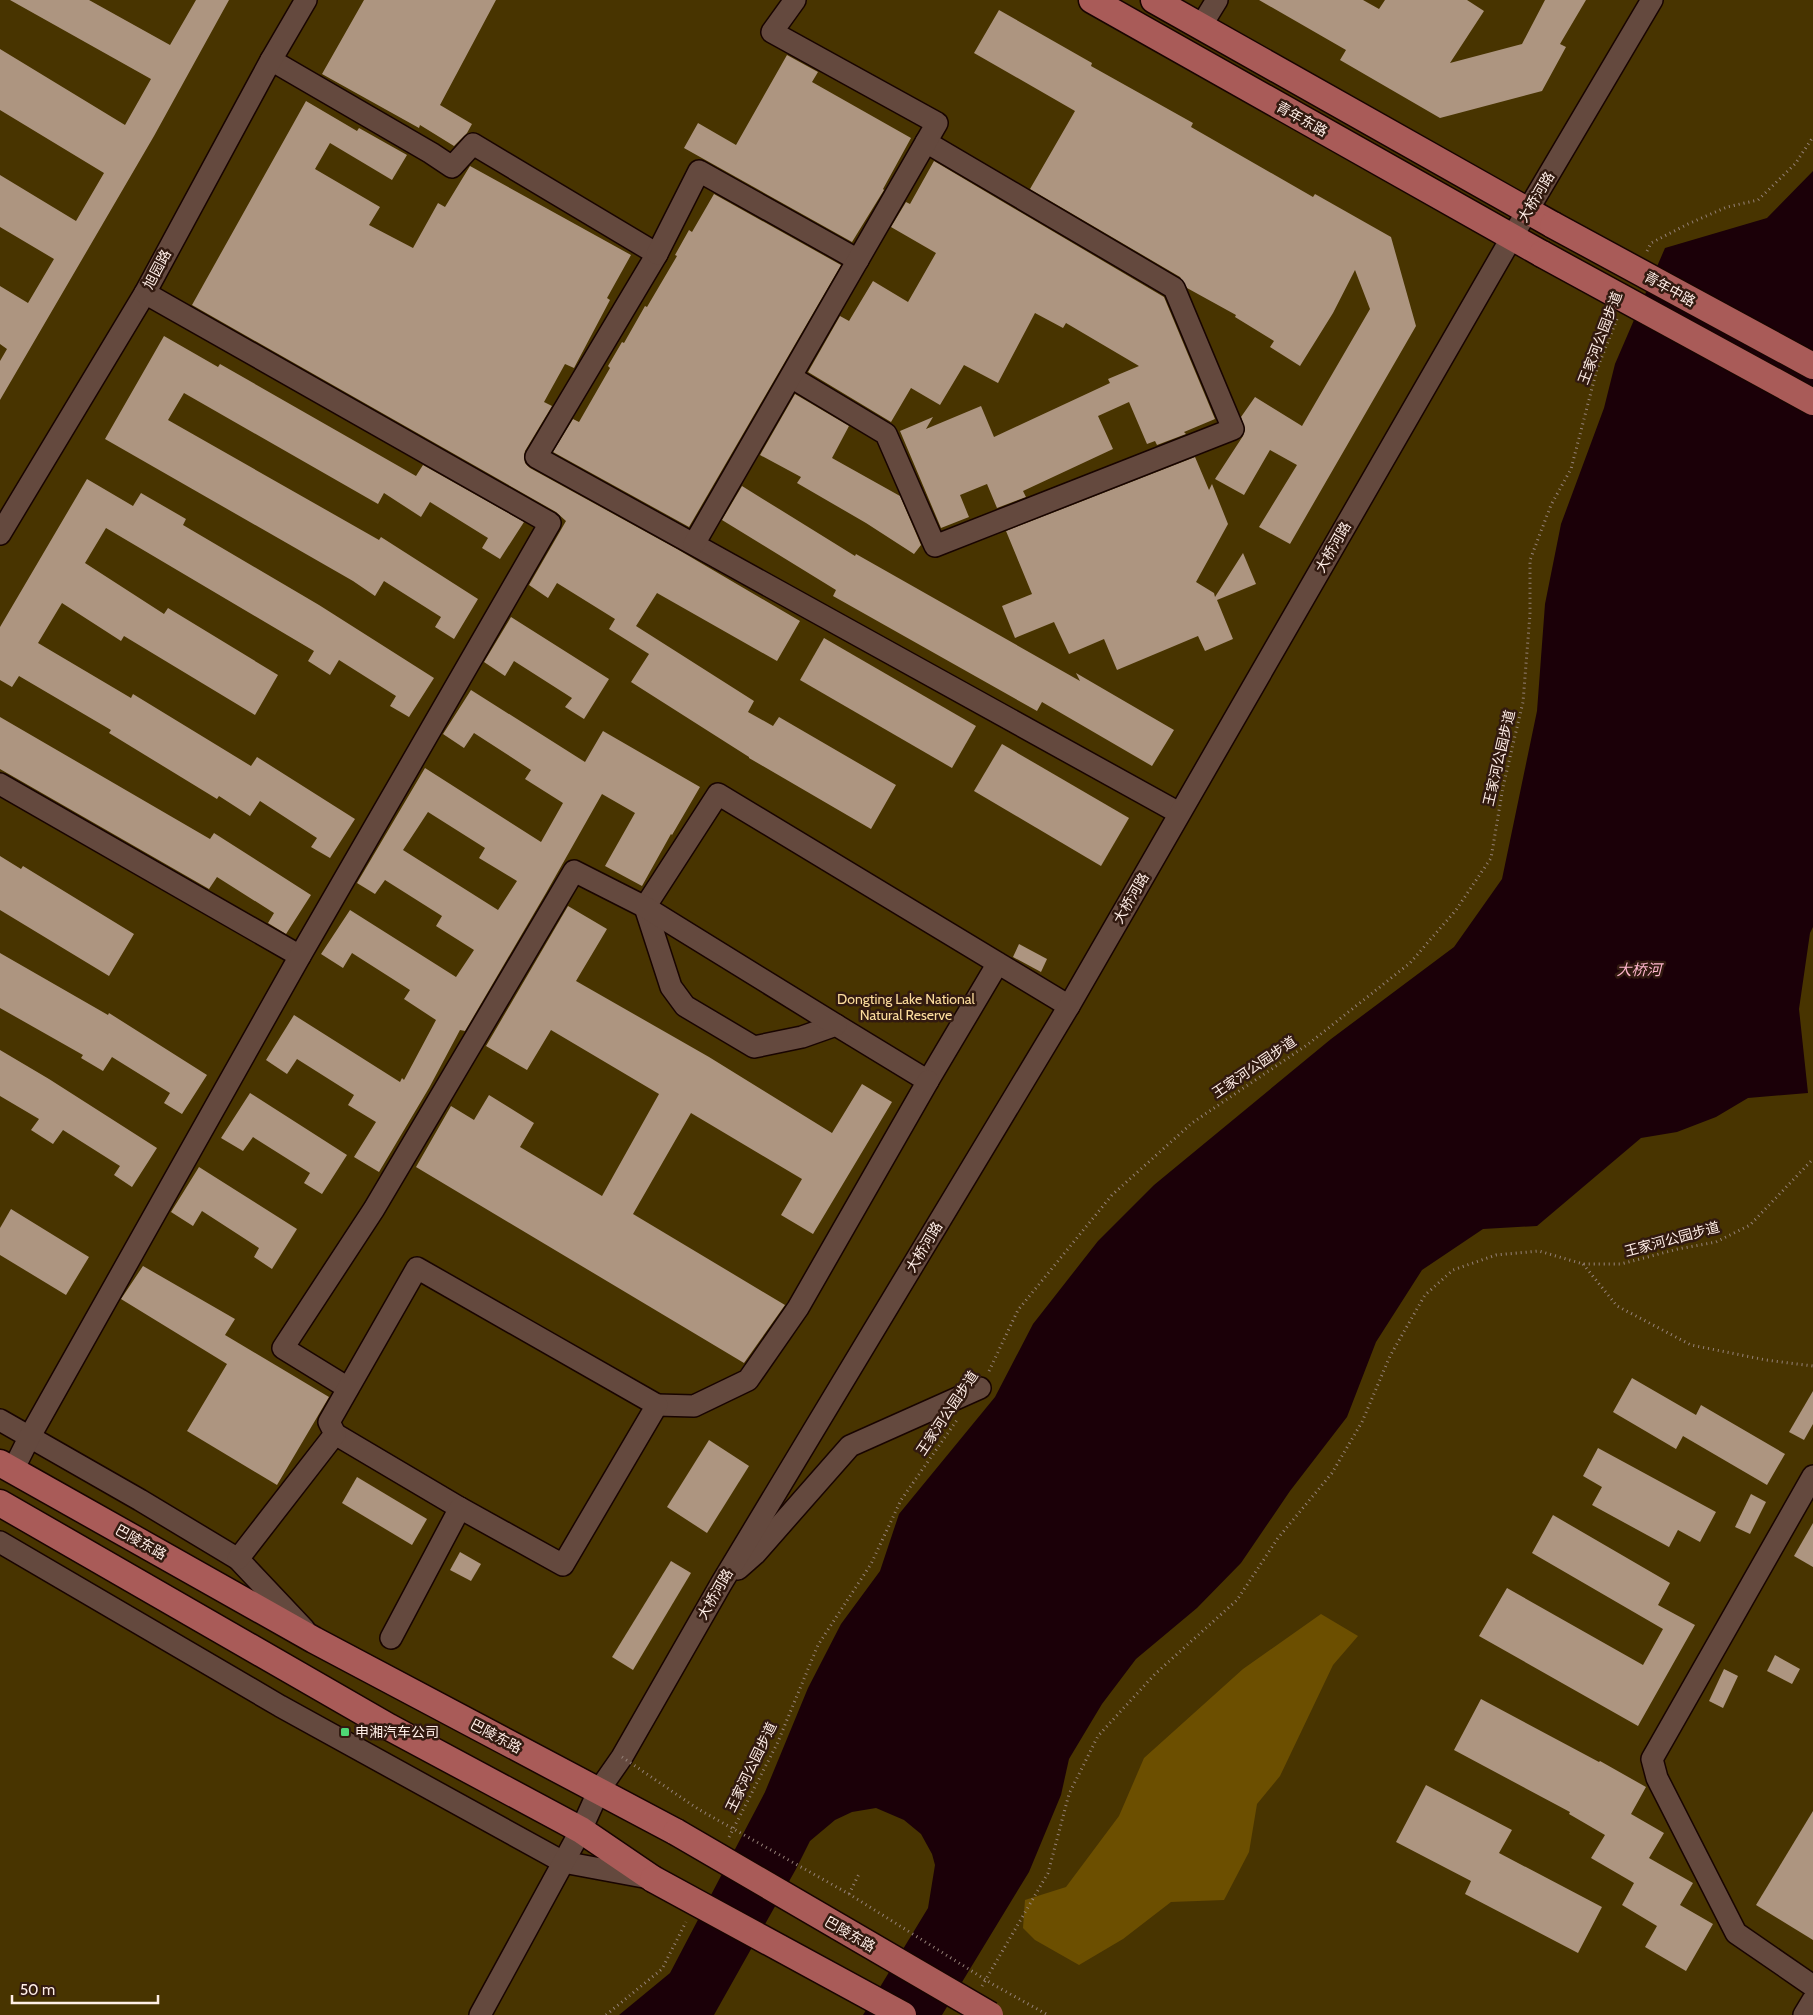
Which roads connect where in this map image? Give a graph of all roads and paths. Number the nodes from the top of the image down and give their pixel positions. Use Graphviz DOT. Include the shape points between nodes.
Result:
graph roads {
  1 [pos="306,0"];
  2 [pos="795,0"];
  3 [pos="1092,0"];
  4 [pos="1154,0"];
  5 [pos="1217,0"];
  6 [pos="1652,0"];
  7 [pos="1201,26"];
  8 [pos="271,60"];
  9 [pos="1813,137"];
  10 [pos="926,142"];
  11 [pos="1528,210"];
  12 [pos="1512,237"];
  13 [pos="657,254"];
  14 [pos="858,260"];
  15 [pos="1643,260"];
  16 [pos="144,293"];
  17 [pos="1619,313"];
  18 [pos="1813,366"];
  19 [pos="790,377"];
  20 [pos="1813,402"];
  21 [pos="0,534"];
  22 [pos="694,544"];
  23 [pos="0,784"];
  24 [pos="1180,813"];
  25 [pos="645,907"];
  26 [pos="300,956"];
  27 [pos="998,963"];
  28 [pos="1069,1006"];
  29 [pos="836,1025"];
  30 [pos="928,1081"];
  31 [pos="1813,1159"];
  32 [pos="1583,1264"];
  33 [pos="1813,1366"];
  34 [pos="348,1388"];
  35 [pos="980,1388"];
  36 [pos="657,1405"];
  37 [pos="0,1420"];
  38 [pos="335,1434"];
  39 [pos="30,1436"];
  40 [pos="7,1466"];
  41 [pos="1813,1476"];
  42 [pos="0,1503"];
  43 [pos="460,1508"];
  44 [pos="0,1542"];
  45 [pos="238,1559"];
  46 [pos="721,1584"];
  47 [pos="391,1638"];
  48 [pos="314,1640"];
  49 [pos="622,1757"];
  50 [pos="598,1790"];
  51 [pos="581,1830"];
  52 [pos="728,1839"];
  53 [pos="563,1862"];
  54 [pos="860,1872"];
  55 [pos="653,1879"];
  56 [pos="849,1894"];
  57 [pos="688,1917"];
  58 [pos="1813,1986"];
  59 [pos="980,1990"];
  60 [pos="1813,2000"];
  61 [pos="480,2015"];
  62 [pos="606,2015"];
  63 [pos="903,2015"];
  64 [pos="990,2015"];
  65 [pos="1048,2015"];
  66 [pos="1804,2015"];
  1 -- 8 [label="street, 旭园路"];
  2 -- 10 [label="street" via="772,32 937,123"];
  3 -- 12 [label="main road, 青年东路"];
  4 -- 7 [label="main road"];
  5 -- 7 [label="street"];
  6 -- 11 [label="street, 大桥河路"];
  7 -- 11 [label="main road"];
  8 -- 13 [label="street" via="452,167 473,144"];
  8 -- 16 [label="street, 旭园路"];
  9 -- 15 [label="path" via="1795,164 1758,200 1727,207 1651,243"];
  10 -- 14 [label="street"];
  10 -- 19 [label="street" via="1174,288 1233,429 935,546 886,434"];
  11 -- 12 [label="street, 大桥河路"];
  11 -- 18 [label="main road, 青年中路, bridge"];
  12 -- 20 [label="main road, 青年东路, bridge"];
  12 -- 24 [label="street, 大桥河路"];
  13 -- 14 [label="street" via="699,171"];
  13 -- 22 [label="street" via="536,457"];
  14 -- 19 [label="street"];
  16 -- 21 [label="street, 旭园路"];
  16 -- 26 [label="street" via="550,522"];
  17 -- 35 [label="path, 王家河公园步道" via="1597,369 1571,468 1551,505 1530,560 1530,614 1523,702 1503,787 1491,858 1456,910 1410,963 1307,1045 1192,1123 1112,1195 1018,1310"];
  19 -- 22 [label="street"];
  22 -- 24 [label="street"];
  23 -- 26 [label="street"];
  24 -- 28 [label="street, 大桥河路"];
  25 -- 27 [label="street" via="718,794"];
  25 -- 29 [label="street"];
  25 -- 29 [label="street" via="672,987 685,1006 754,1047 802,1037"];
  25 -- 34 [label="street" via="574,871 374,1209 283,1348"];
  26 -- 39 [label="street"];
  27 -- 28 [label="street"];
  27 -- 30 [label="street"];
  28 -- 46 [label="street, 大桥河路"];
  29 -- 30 [label="street"];
  30 -- 36 [label="street" via="798,1308 748,1380 694,1406"];
  31 -- 32 [label="path, 王家河公园步道" via="1750,1225 1716,1242 1621,1264"];
  32 -- 33 [label="path" via="1617,1306 1691,1345"];
  32 -- 59 [label="path, 王家河公园步道" via="1539,1250 1496,1255 1453,1270 1425,1295 1390,1356 1362,1422 1332,1473 1278,1538 1237,1600 1155,1674 1098,1736 1069,1794 1048,1872"];
  34 -- 36 [label="street" via="417,1268"];
  34 -- 38 [label="street" via="329,1422"];
  35 -- 46 [label="street" via="850,1446 755,1554"];
  35 -- 52 [label="path, 王家河公园步道" via="901,1500 871,1564 818,1645 777,1744"];
  36 -- 43 [label="street" via="564,1565"];
  37 -- 39 [label="street"];
  38 -- 43 [label="street"];
  38 -- 45 [label="street"];
  39 -- 40 [label="street"];
  39 -- 45 [label="street"];
  40 -- 48 [label="main road, 巴陵东路"];
  41 -- 58 [label="street" via="1652,1759 1658,1778 1736,1933"];
  42 -- 51 [label="main road" via="389,1727"];
  43 -- 47 [label="street"];
  44 -- 53 [label="street" via="280,1706"];
  45 -- 48 [label="street"];
  46 -- 49 [label="street, 大桥河路"];
  48 -- 50 [label="main road, 巴陵东路"];
  49 -- 50 [label="street, 大桥河路"];
  49 -- 56 [label="path, bridge" via="698,1809"];
  50 -- 51 [label="street, 大桥河路"];
  50 -- 64 [label="main road, 巴陵东路, bridge"];
  51 -- 53 [label="street, 大桥河路"];
  51 -- 55 [label="main road"];
  53 -- 55 [label="street"];
  53 -- 61 [label="street, 大桥河路"];
  54 -- 56 [label="path"];
  55 -- 63 [label="main road, bridge"];
  56 -- 65 [label="path, bridge"];
  57 -- 62 [label="path" via="662,1969"];
  60 -- 66 [label="street"];
}
